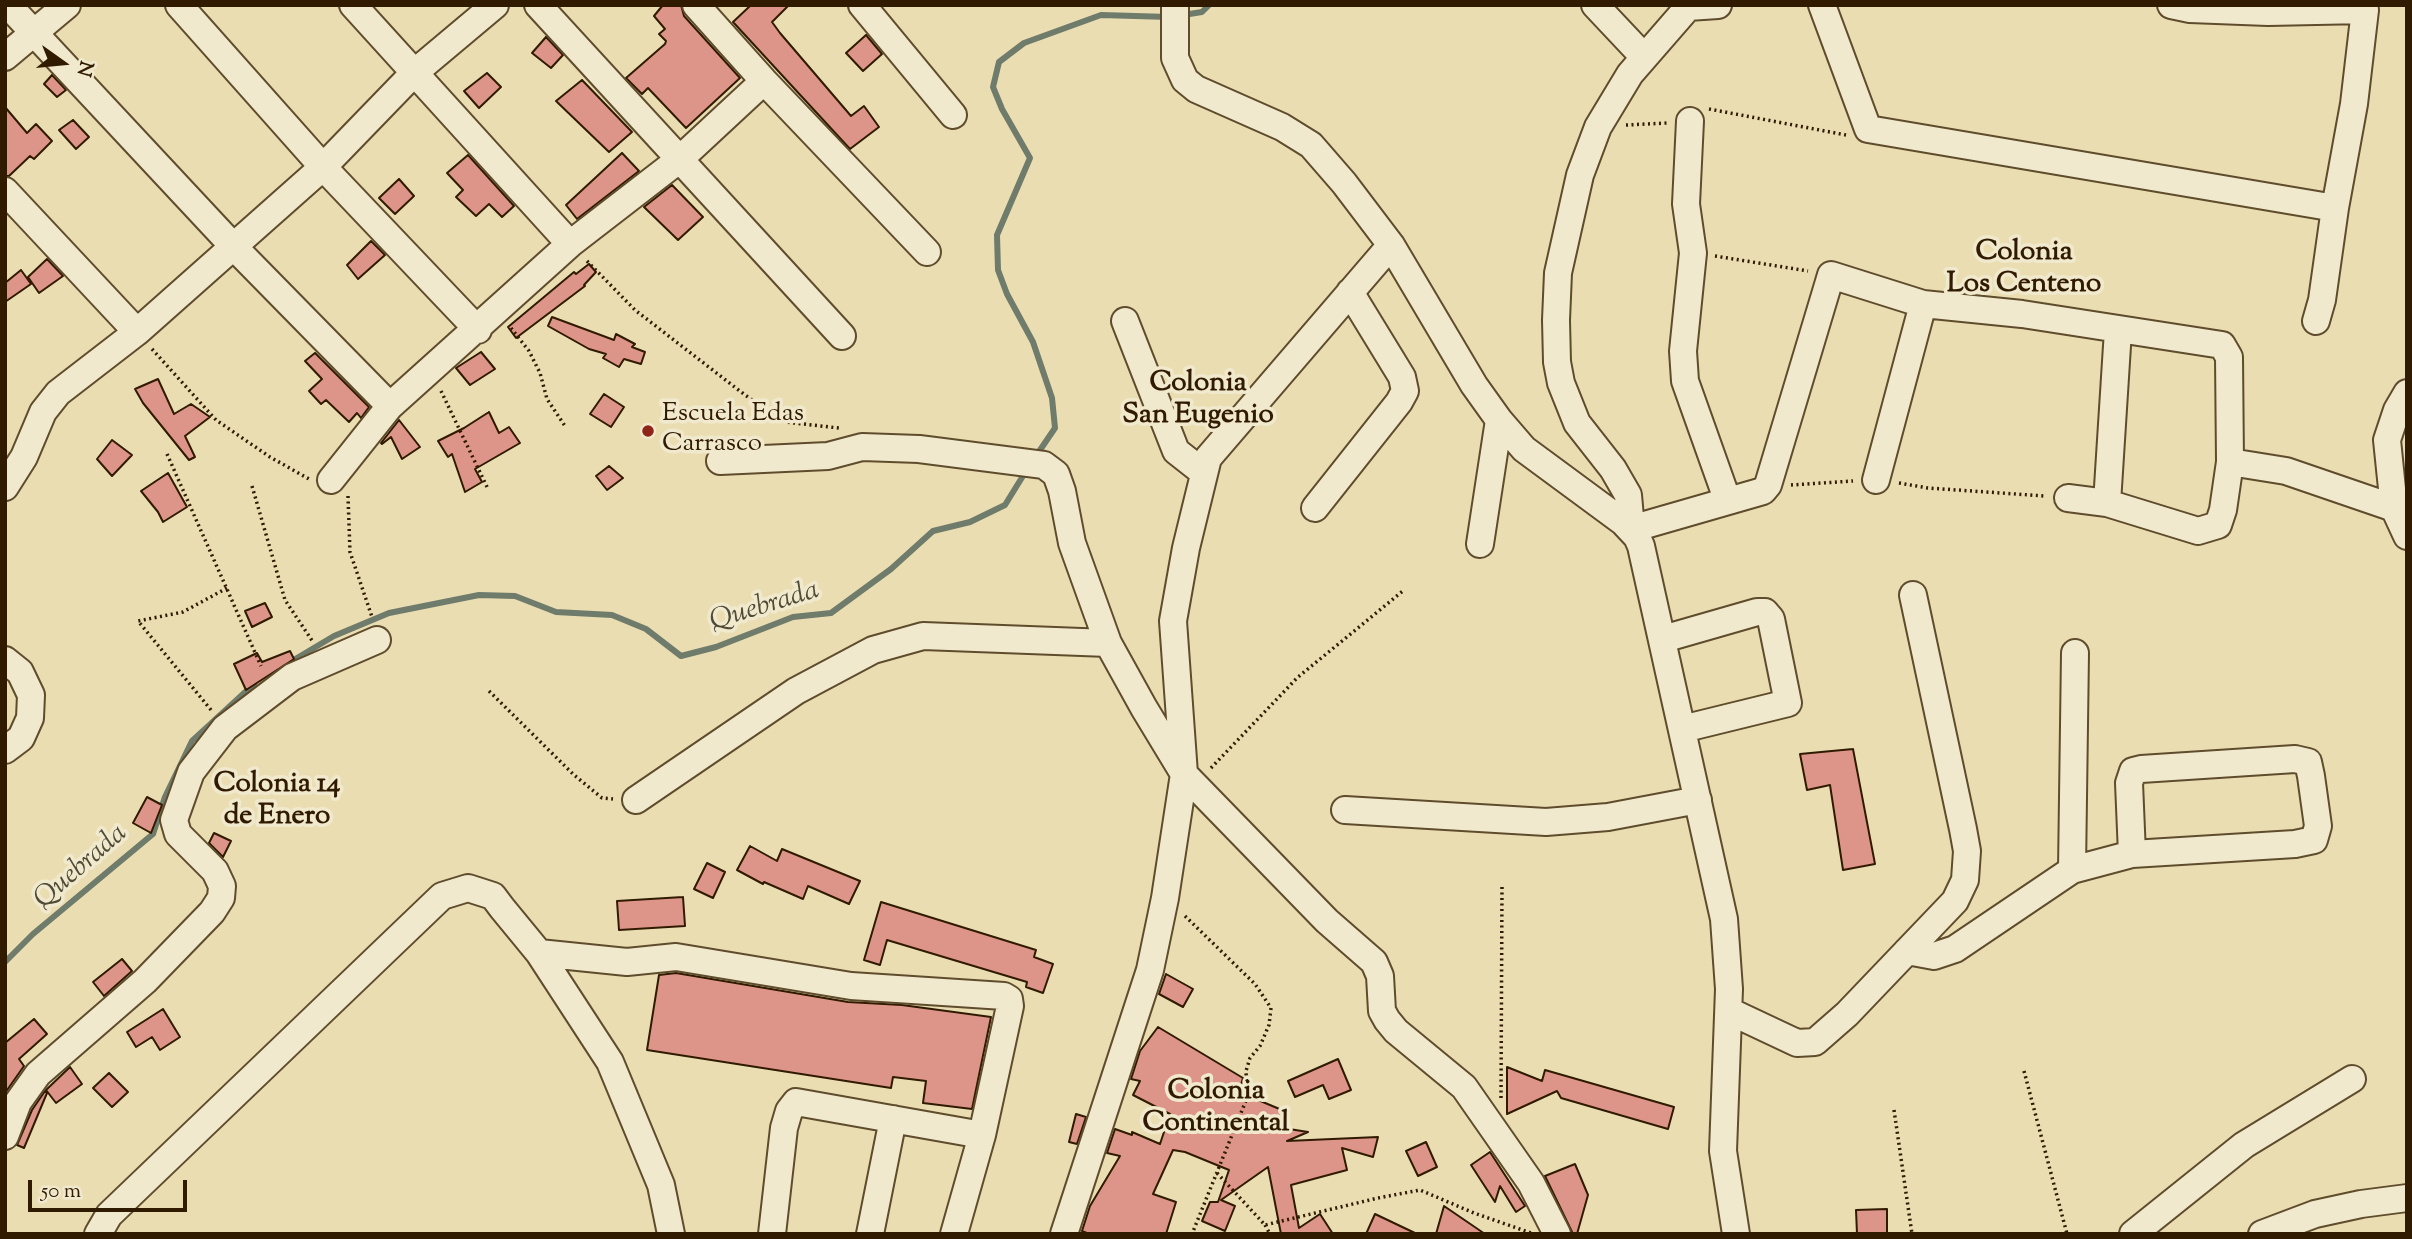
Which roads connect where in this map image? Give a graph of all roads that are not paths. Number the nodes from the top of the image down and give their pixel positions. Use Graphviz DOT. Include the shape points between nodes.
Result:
graph roads {
  1 [pos="8,5"];
  2 [pos="67,5"];
  3 [pos="179,5"];
  4 [pos="352,5"];
  5 [pos="495,5"];
  6 [pos="538,5"];
  7 [pos="696,5"];
  8 [pos="862,5"];
  9 [pos="1175,5"];
  10 [pos="1595,5"];
  11 [pos="1718,5"];
  12 [pos="1822,5"];
  13 [pos="2171,5"];
  14 [pos="1689,6"];
  15 [pos="2364,8"];
  16 [pos="32,33"];
  17 [pos="1643,56"];
  18 [pos="5,57"];
  19 [pos="414,73"];
  20 [pos="764,81"];
  21 [pos="953,115"];
  22 [pos="1690,121"];
  23 [pos="680,159"];
  24 [pos="323,167"];
  25 [pos="5,191"];
  26 [pos="2334,208"];
  27 [pos="570,244"];
  28 [pos="1391,245"];
  29 [pos="233,246"];
  30 [pos="927,252"];
  31 [pos="1350,292"];
  32 [pos="1923,303"];
  33 [pos="1125,321"];
  34 [pos="2316,321"];
  35 [pos="478,330"];
  36 [pos="2118,330"];
  37 [pos="137,332"];
  38 [pos="842,336"];
  39 [pos="2407,393"];
  40 [pos="390,406"];
  41 [pos="1499,420"];
  42 [pos="2397,441"];
  43 [pos="720,461"];
  44 [pos="2230,462"];
  45 [pos="1204,474"];
  46 [pos="331,480"];
  47 [pos="1876,480"];
  48 [pos="5,487"];
  49 [pos="2068,498"];
  50 [pos="1727,499"];
  51 [pos="2107,503"];
  52 [pos="1315,508"];
  53 [pos="2393,508"];
  54 [pos="1631,529"];
  55 [pos="2407,536"];
  56 [pos="1480,544"];
  57 [pos="1913,595"];
  58 [pos="1663,639"];
  59 [pos="377,640"];
  60 [pos="1108,643"];
  61 [pos="2075,653"];
  62 [pos="5,660"];
  63 [pos="1682,729"];
  64 [pos="5,750"];
  65 [pos="1190,779"];
  66 [pos="636,800"];
  67 [pos="1698,800"];
  68 [pos="1345,810"];
  69 [pos="2132,854"];
  70 [pos="2072,870"];
  71 [pos="1907,951"];
  72 [pos="539,953"];
  73 [pos="1729,1011"];
  74 [pos="2352,1079"];
  75 [pos="893,1119"];
  76 [pos="982,1135"];
  77 [pos="5,1136"];
  78 [pos="2407,1198"];
  79 [pos="99,1234"];
  80 [pos="671,1234"];
  81 [pos="772,1234"];
  82 [pos="870,1234"];
  83 [pos="954,1234"];
  84 [pos="1064,1234"];
  85 [pos="1557,1234"];
  86 [pos="1736,1234"];
  87 [pos="2133,1234"];
  88 [pos="2262,1234"];
  1 -- 16 [label="street"];
  2 -- 16 [label="street"];
  3 -- 24 [label="street"];
  4 -- 19 [label="street"];
  5 -- 19 [label="street"];
  6 -- 23 [label="street"];
  7 -- 20 [label="street"];
  8 -- 21 [label="street"];
  9 -- 28 [label="street" via="1175,58 1185,80 1311,145"];
  10 -- 17 [label="street"];
  11 -- 14 [label="street"];
  12 -- 26 [label="street" via="1868,129"];
  13 -- 15 [label="street" via="2268,12"];
  14 -- 17 [label="street"];
  15 -- 26 [label="street" via="2354,104"];
  16 -- 18 [label="street"];
  16 -- 29 [label="street"];
  17 -- 54 [label="street" via="1598,127 1580,175 1556,298 1557,362 1567,403 1628,495"];
  19 -- 24 [label="street"];
  19 -- 27 [label="street"];
  20 -- 23 [label="street"];
  20 -- 30 [label="street"];
  22 -- 50 [label="street" via="1685,204 1693,253 1683,351 1685,381"];
  23 -- 27 [label="street"];
  23 -- 38 [label="street"];
  24 -- 29 [label="street"];
  24 -- 35 [label="street"];
  25 -- 37 [label="street"];
  26 -- 34 [label="street"];
  27 -- 35 [label="street"];
  28 -- 31 [label="street"];
  28 -- 41 [label="street"];
  29 -- 37 [label="street"];
  29 -- 40 [label="street"];
  31 -- 45 [label="street" via="1208,458"];
  31 -- 52 [label="street" via="1402,377 1405,391"];
  32 -- 36 [label="street"];
  32 -- 47 [label="street"];
  32 -- 50 [label="street" via="1831,275 1768,485 1762,491"];
  33 -- 45 [label="street" via="1176,451"];
  35 -- 40 [label="street"];
  36 -- 44 [label="street" via="2222,345 2229,357"];
  36 -- 51 [label="street"];
  37 -- 48 [label="street" via="58,393 43,412"];
  39 -- 42 [label="street" via="2397,410"];
  40 -- 46 [label="street"];
  41 -- 54 [label="street" via="1524,449"];
  41 -- 56 [label="street"];
  42 -- 53 [label="street"];
  43 -- 60 [label="street" via="828,456 862,447 919,449 1044,465 1056,474 1072,543"];
  44 -- 51 [label="street" via="2218,526 2198,531"];
  44 -- 53 [label="street" via="2286,471"];
  45 -- 65 [label="street" via="1173,621"];
  49 -- 51 [label="street"];
  50 -- 54 [label="street"];
  53 -- 55 [label="street"];
  54 -- 58 [label="street" via="1641,546"];
  57 -- 71 [label="street" via="1966,851 1965,880 1955,901"];
  58 -- 63 [label="street"];
  58 -- 63 [label="street" via="1757,612 1765,612 1771,619 1788,703"];
  59 -- 77 [label="street" via="292,677 225,728 191,772 174,820 178,834 215,871 222,886 221,898 145,981 38,1073 18,1102"];
  60 -- 65 [label="street"];
  60 -- 66 [label="street" via="923,636 873,650 796,691"];
  61 -- 70 [label="street"];
  62 -- 64 [label="street" via="20,672 31,695 30,718 21,738"];
  63 -- 67 [label="street"];
  65 -- 84 [label="street" via="1150,970"];
  65 -- 85 [label="street" via="1327,921 1374,962 1387,1020 1464,1087 1531,1183"];
  67 -- 68 [label="street" via="1608,817 1546,822"];
  67 -- 73 [label="street" via="1724,919"];
  69 -- 69 [label="street" via="2314,839 2318,826 2308,762 2133,771 2129,783"];
  69 -- 70 [label="street"];
  70 -- 71 [label="street" via="1955,949 1934,956"];
  71 -- 73 [label="street" via="1815,1042 1797,1043"];
  72 -- 76 [label="street" via="627,962 676,957 851,986 1004,996 1010,1006"];
  72 -- 79 [label="street" via="493,896 468,888 442,896 109,1215"];
  72 -- 80 [label="street" via="610,1062 661,1185"];
  73 -- 86 [label="street" via="1723,1151"];
  74 -- 87 [label="street" via="2244,1145"];
  75 -- 76 [label="street"];
  75 -- 81 [label="street" via="796,1102 784,1128"];
  75 -- 82 [label="street"];
  76 -- 83 [label="street"];
  78 -- 88 [label="street" via="2315,1214"];
}
